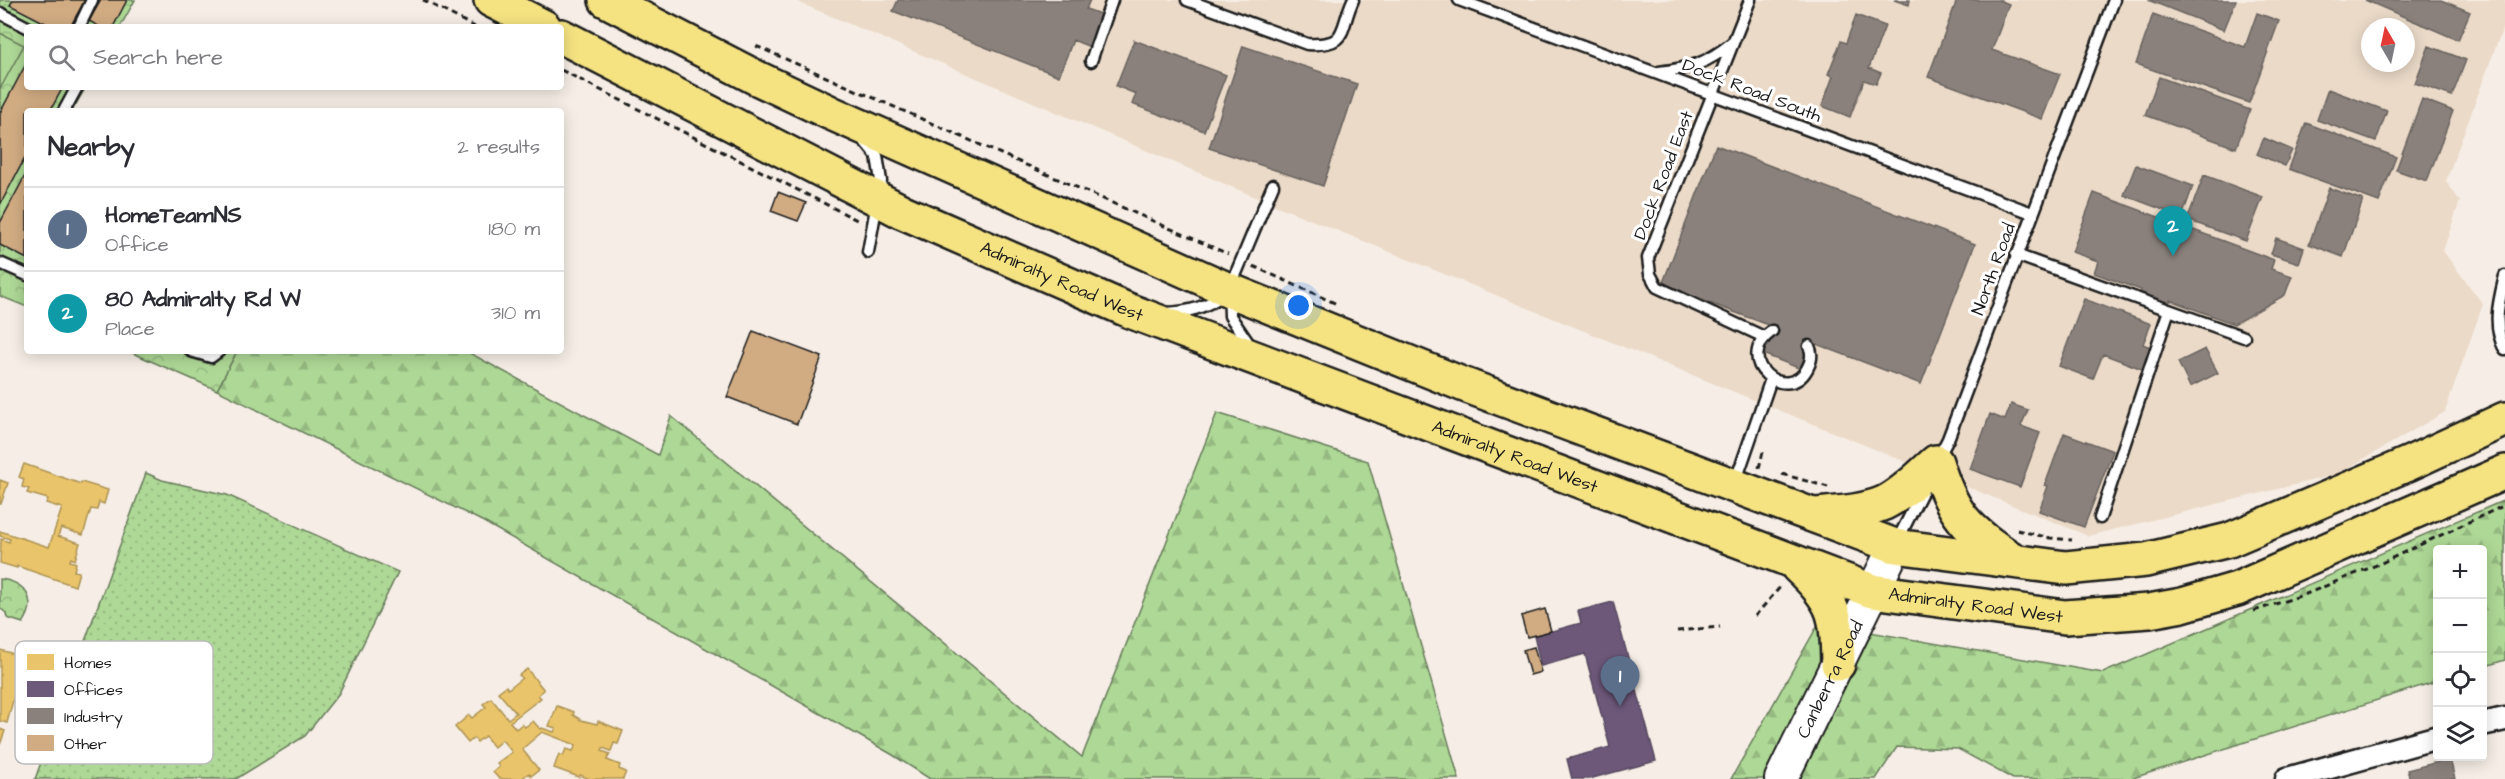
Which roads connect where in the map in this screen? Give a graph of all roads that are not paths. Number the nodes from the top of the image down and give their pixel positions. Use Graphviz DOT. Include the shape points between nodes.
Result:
graph roads {
  1 [pos="92,0"];
  2 [pos="491,0"];
  3 [pos="606,0"];
  4 [pos="1112,0"];
  5 [pos="1188,0"];
  6 [pos="1459,0"];
  7 [pos="1750,0"];
  8 [pos="2114,0"];
  9 [pos="1351,4"];
  10 [pos="0,13"];
  11 [pos="525,23"];
  12 [pos="80,24"];
  13 [pos="24,25"];
  14 [pos="564,38"];
  15 [pos="1733,42"];
  16 [pos="1091,61"];
  17 [pos="1656,72"];
  18 [pos="75,90"];
  19 [pos="1712,93"];
  20 [pos="66,108"];
  21 [pos="831,113"];
  22 [pos="1273,185"];
  23 [pos="878,200"];
  24 [pos="2032,213"];
  25 [pos="868,252"];
  26 [pos="2016,255"];
  27 [pos="0,263"];
  28 [pos="24,274"];
  29 [pos="2505,276"];
  30 [pos="1228,290"];
  31 [pos="2169,310"];
  32 [pos="1130,311"];
  33 [pos="2244,337"];
  34 [pos="1809,346"];
  35 [pos="2505,350"];
  36 [pos="201,354"];
  37 [pos="215,354"];
  38 [pos="1271,365"];
  39 [pos="1771,379"];
  40 [pos="1462,384"];
  41 [pos="2505,419"];
  42 [pos="1510,455"];
  43 [pos="1936,462"];
  44 [pos="2505,472"];
  45 [pos="1738,475"];
  46 [pos="1810,516"];
  47 [pos="2100,518"];
  48 [pos="1895,546"];
  49 [pos="2016,562"];
  50 [pos="1787,573"];
  51 [pos="1872,591"];
  52 [pos="1838,664"];
  53 [pos="2505,718"];
  54 [pos="2487,723"];
  55 [pos="2433,738"];
  56 [pos="1781,779"];
  57 [pos="2287,779"];
  1 -- 12 [label="lane"];
  2 -- 11 [label="main road"];
  3 -- 21 [label="main road"];
  4 -- 16 [label="lane"];
  5 -- 9 [label="lane" via="1307,44 1325,45 1342,36"];
  6 -- 17 [label="lane, Dock Road South"];
  7 -- 15 [label="lane, Dock Road East"];
  8 -- 24 [label="lane, North Road"];
  10 -- 13 [label="lane"];
  14 -- 23 [label="main road, Admiralty Road West"];
  15 -- 17 [label="lane" via="1715,57 1693,67"];
  15 -- 19 [label="lane, Dock Road East"];
  17 -- 19 [label="lane, Dock Road South"];
  18 -- 20 [label="lane"];
  19 -- 24 [label="lane, Dock Road South"];
  19 -- 39 [label="lane, Dock Road East" via="1648,258 1650,274 1657,287 1768,334 1758,348 1757,360"];
  21 -- 23 [label="lane" via="861,136 877,156 881,181"];
  21 -- 30 [label="main road"];
  22 -- 30 [label="lane"];
  23 -- 25 [label="lane"];
  23 -- 32 [label="main road, Admiralty Road West"];
  24 -- 26 [label="lane, North Road"];
  26 -- 31 [label="lane"];
  26 -- 43 [label="lane, North Road"];
  27 -- 28 [label="lane"];
  29 -- 35 [label="lane" via="2497,321"];
  30 -- 32 [label="lane" via="1208,305 1188,312"];
  30 -- 38 [label="lane" via="1230,316 1240,335"];
  30 -- 40 [label="main road"];
  31 -- 33 [label="lane"];
  31 -- 47 [label="lane"];
  32 -- 38 [label="main road, Admiralty Road West"];
  34 -- 39 [label="lane" via="1811,363 1805,373 1789,381"];
  36 -- 37 [label="lane"];
  38 -- 42 [label="main road, Admiralty Road West"];
  39 -- 45 [label="lane"];
  40 -- 42 [label="main road" via="1455,403 1459,418 1472,433"];
  40 -- 45 [label="main road"];
  41 -- 49 [label="main road" via="2229,540 2123,563 2066,568"];
  42 -- 50 [label="main road, Admiralty Road West"];
  43 -- 46 [label="main road" via="1885,502"];
  43 -- 48 [label="lane, North Road"];
  43 -- 49 [label="main road" via="1945,491 1975,535"];
  44 -- 51 [label="main road, Admiralty Road West" via="2237,589 2182,605 2065,618"];
  45 -- 46 [label="main road"];
  46 -- 48 [label="main road"];
  48 -- 49 [label="main road"];
  48 -- 51 [label="main road, Canberra Road"];
  50 -- 51 [label="main road, Admiralty Road West"];
  50 -- 52 [label="main road" via="1817,585 1829,600 1837,622"];
  51 -- 52 [label="main road, Canberra Road"];
  52 -- 56 [label="main road, Canberra Road"];
  53 -- 54 [label="street"];
  55 -- 57 [label="street"];
}
